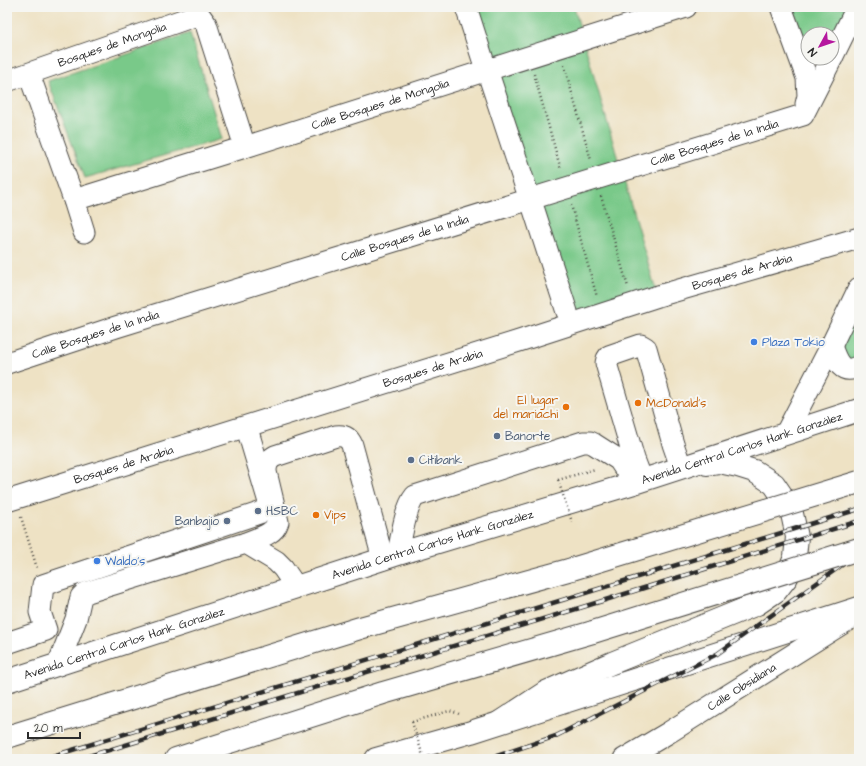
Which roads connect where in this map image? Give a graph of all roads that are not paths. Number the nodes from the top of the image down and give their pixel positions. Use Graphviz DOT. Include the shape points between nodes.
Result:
graph roads {
  1 [pos="466,7"];
  2 [pos="686,7"];
  3 [pos="781,7"];
  4 [pos="857,7"];
  5 [pos="840,42"];
  6 [pos="828,66"];
  7 [pos="29,74"];
  8 [pos="7,81"];
  9 [pos="803,115"];
  10 [pos="245,147"];
  11 [pos="526,188"];
  12 [pos="74,200"];
  13 [pos="534,210"];
  14 [pos="84,232"];
  15 [pos="859,238"];
  16 [pos="662,283"];
  17 [pos="859,288"];
  18 [pos="567,312"];
  19 [pos="831,346"];
  20 [pos="7,363"];
  21 [pos="859,366"];
  22 [pos="859,410"];
  23 [pos="786,433"];
  24 [pos="249,435"];
  25 [pos="680,467"];
  26 [pos="638,481"];
  27 [pos="859,482"];
  28 [pos="7,488"];
  29 [pos="13,508"];
  30 [pos="246,543"];
  31 [pos="859,549"];
  32 [pos="391,556"];
  33 [pos="296,587"];
  34 [pos="859,608"];
  35 [pos="859,613"];
  36 [pos="7,643"];
  37 [pos="58,665"];
  38 [pos="7,682"];
  39 [pos="500,722"];
  40 [pos="7,737"];
  41 [pos="176,759"];
  42 [pos="376,759"];
  43 [pos="624,759"];
  1 -- 11 [label="street"];
  2 -- 10 [label="street, Calle Bosques de Mongolia"];
  3 -- 9 [label="street" via="807,78 808,96"];
  4 -- 5 [label="street"];
  6 -- 9 [label="street"];
  7 -- 8 [label="street, Bosques de Mongolia"];
  7 -- 10 [label="street, Bosques de Mongolia" via="194,16 201,17 206,24"];
  7 -- 12 [label="street"];
  9 -- 20 [label="street, Calle Bosques de la India" via="123,324"];
  10 -- 12 [label="street, Calle Bosques de Mongolia"];
  12 -- 14 [label="street"];
  13 -- 18 [label="street"];
  15 -- 29 [label="street, Bosques de Arabia" via="658,296"];
  16 -- 18 [label="street"];
  17 -- 19 [label="street"];
  18 -- 28 [label="street"];
  19 -- 21 [label="street" via="836,361 841,366 846,369"];
  19 -- 23 [label="street"];
  22 -- 23 [label="main road, Avenida Central Carlos Hank González"];
  23 -- 25 [label="main road, Avenida Central Carlos Hank González"];
  24 -- 36 [label="street" via="271,509 42,585 40,612 46,630"];
  25 -- 26 [label="main road, Avenida Central Carlos Hank González"];
  25 -- 26 [label="street" via="646,348 642,345 635,347 609,356 606,363"];
  25 -- 39 [label="main road" via="718,462 754,471 774,484 791,509 798,536 795,557 787,577 776,591 757,604 546,692"];
  26 -- 32 [label="main road, Avenida Central Carlos Hank González"];
  26 -- 32 [label="street" via="619,460 594,444 583,442 415,496 410,503"];
  27 -- 40 [label="main road, bridge" via="572,569 360,628"];
  30 -- 32 [label="street" via="270,532 278,522 266,472 270,458 341,435 350,440"];
  30 -- 33 [label="street" via="276,561"];
  30 -- 37 [label="street" via="84,594"];
  31 -- 41 [label="main road, bridge" via="594,632 383,693"];
  32 -- 33 [label="main road, Avenida Central Carlos Hank González"];
  33 -- 37 [label="main road, Avenida Central Carlos Hank González"];
  34 -- 39 [label="main road"];
  35 -- 43 [label="street, Calle Obsidiana"];
  37 -- 38 [label="main road, Avenida Central Carlos Hank González"];
  39 -- 42 [label="main road"];
}
